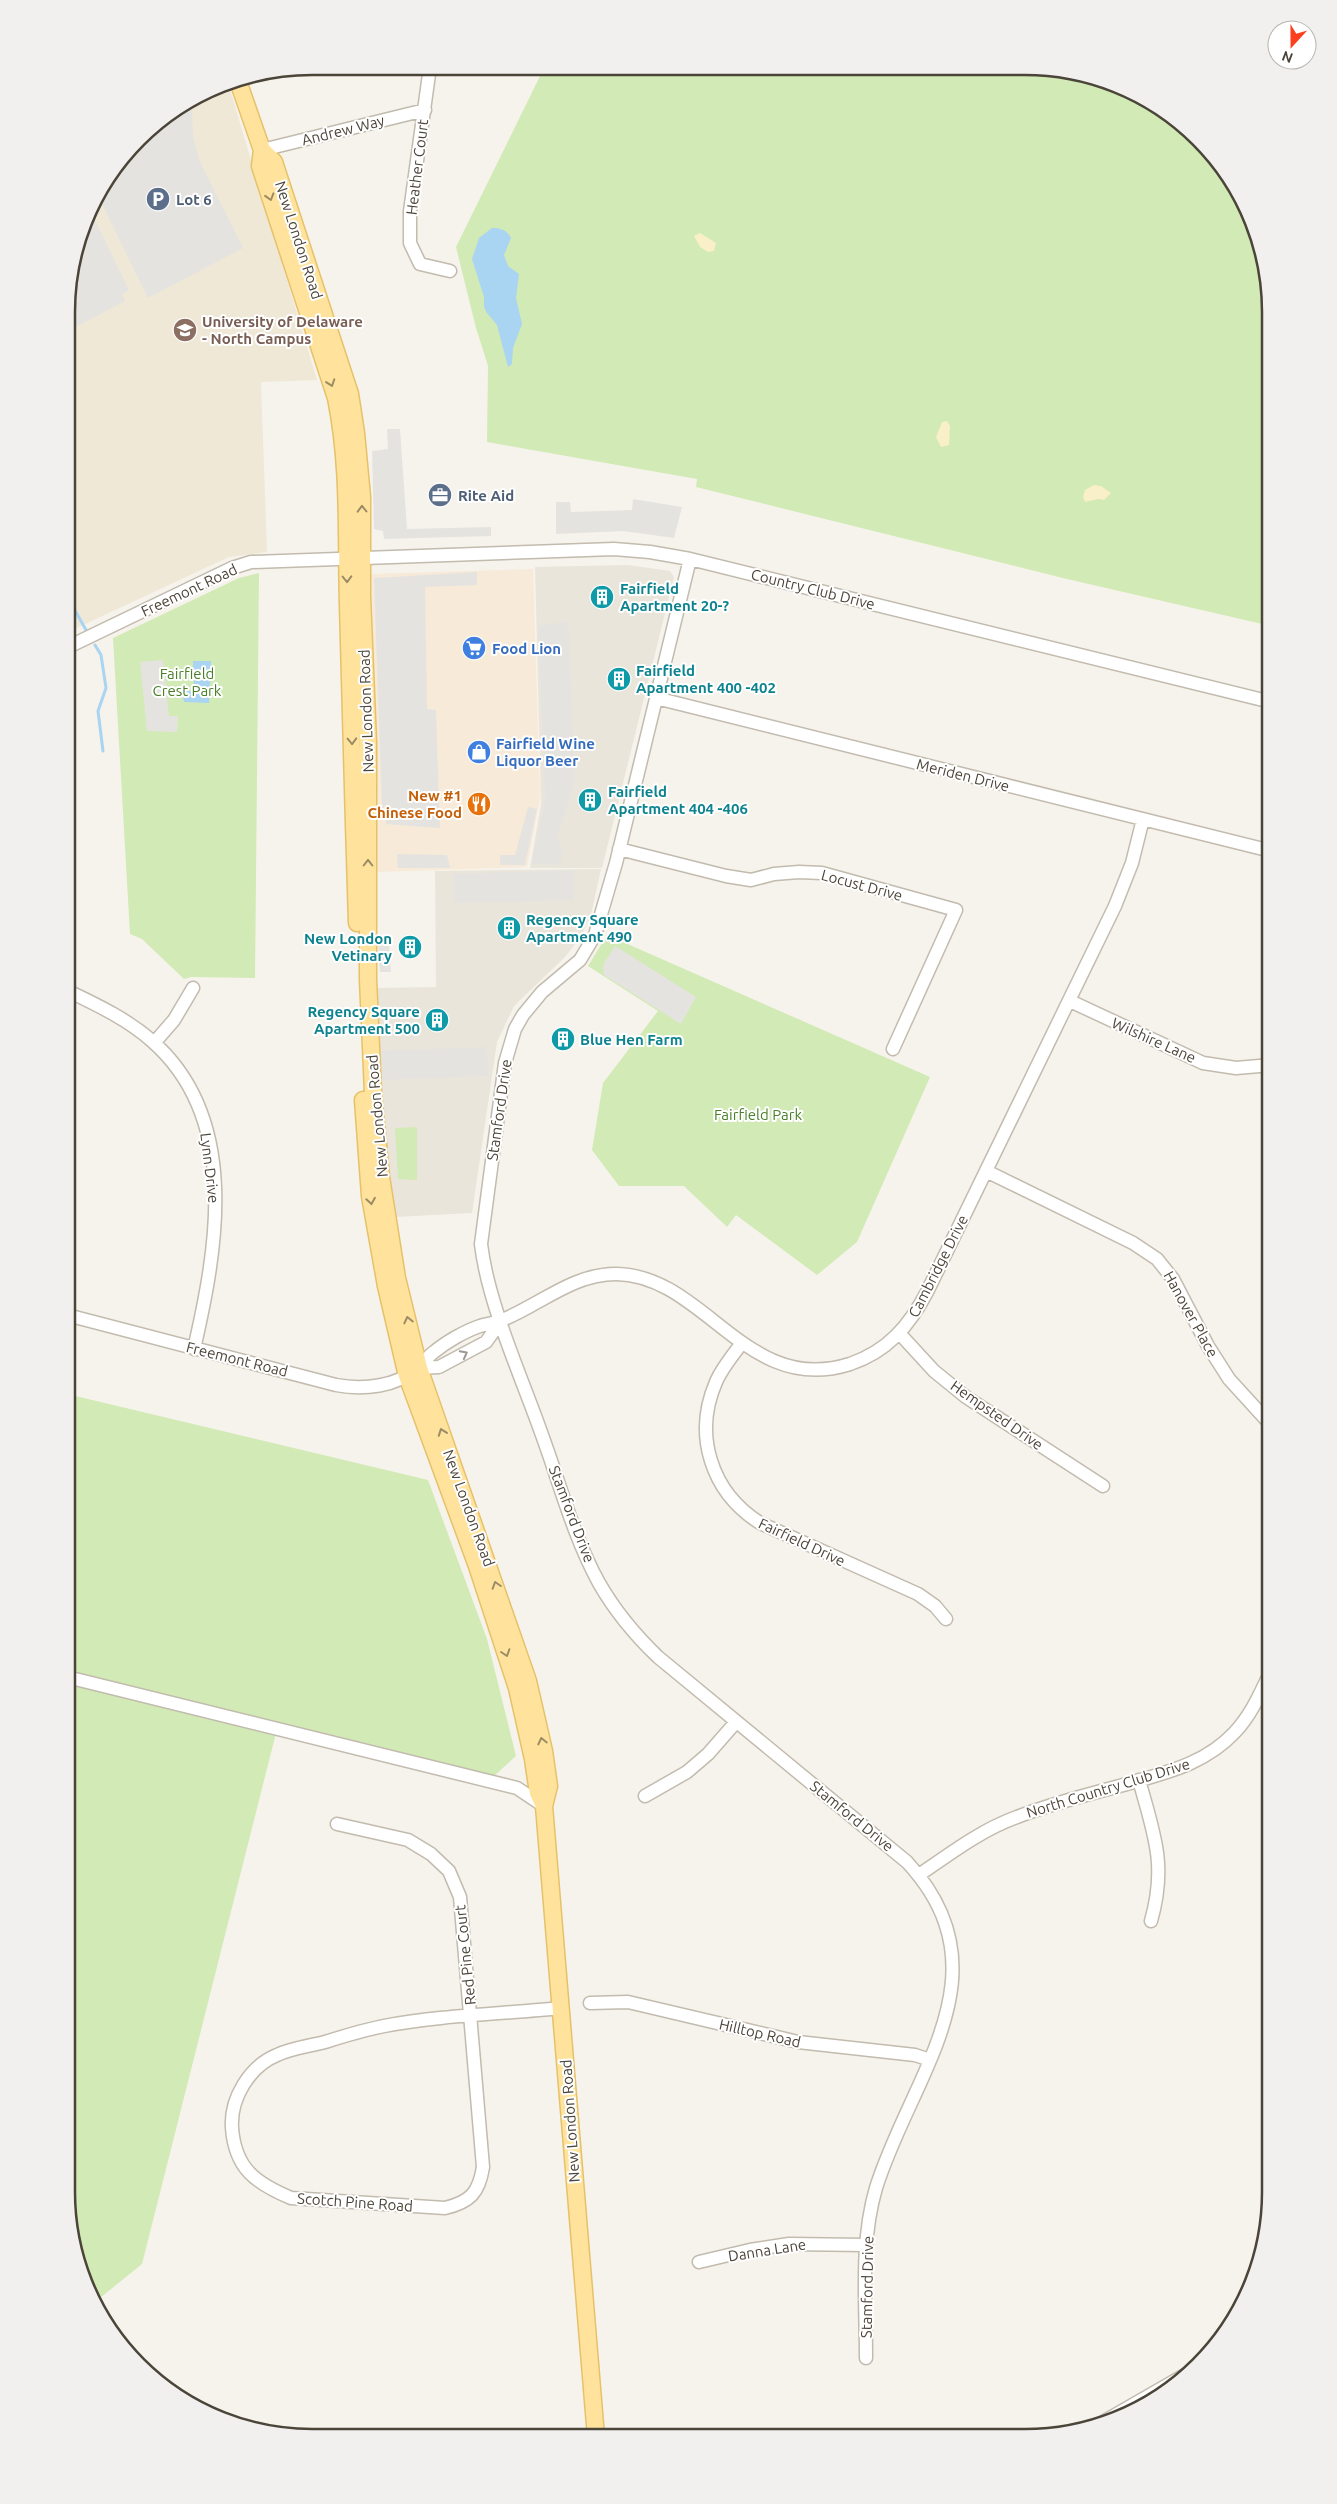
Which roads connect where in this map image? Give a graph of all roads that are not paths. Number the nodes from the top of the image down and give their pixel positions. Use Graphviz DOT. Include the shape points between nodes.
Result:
graph roads {
  1 [pos="429,75"];
  2 [pos="240,87"];
  3 [pos="424,110"];
  4 [pos="262,150"];
  5 [pos="450,271"];
  6 [pos="355,558"];
  7 [pos="690,559"];
  8 [pos="75,644"];
  9 [pos="656,698"];
  10 [pos="1262,700"];
  11 [pos="1144,819"];
  12 [pos="1262,848"];
  13 [pos="619,849"];
  14 [pos="193,988"];
  15 [pos="75,994"];
  16 [pos="1070,1002"];
  17 [pos="154,1042"];
  18 [pos="893,1049"];
  19 [pos="1262,1066"];
  20 [pos="986,1171"];
  21 [pos="75,1316"];
  22 [pos="501,1321"];
  23 [pos="900,1334"];
  24 [pos="742,1343"];
  25 [pos="194,1348"];
  26 [pos="413,1372"];
  27 [pos="1262,1415"];
  28 [pos="1102,1486"];
  29 [pos="946,1619"];
  30 [pos="75,1679"];
  31 [pos="1262,1689"];
  32 [pos="736,1722"];
  33 [pos="1139,1780"];
  34 [pos="646,1796"];
  35 [pos="544,1806"];
  36 [pos="337,1824"];
  37 [pos="919,1875"];
  38 [pos="1151,1921"];
  39 [pos="590,2003"];
  40 [pos="561,2008"];
  41 [pos="472,2016"];
  42 [pos="930,2060"];
  43 [pos="866,2245"];
  44 [pos="699,2262"];
  45 [pos="866,2358"];
  46 [pos="595,2429"];
  1 -- 3 [label="street, Heather Court"];
  2 -- 4 [label="main road, New London Road"];
  3 -- 4 [label="street, Andrew Way"];
  3 -- 5 [label="street, Heather Court" via="410,211 410,243 420,264"];
  4 -- 6 [label="main road, New London Road" via="274,162 350,394 362,497"];
  6 -- 7 [label="street, Country Club Drive" via="614,549"];
  6 -- 8 [label="street, Freemont Road" via="273,560 240,565"];
  6 -- 26 [label="main road, New London Road" via="368,744 368,979 373,1093 381,1177"];
  7 -- 9 [label="street, Stamford Drive"];
  7 -- 10 [label="street, Country Club Drive"];
  9 -- 11 [label="street, Meriden Drive"];
  9 -- 13 [label="street, Stamford Drive"];
  11 -- 12 [label="street, Meriden Drive"];
  11 -- 16 [label="street, Cambridge Drive" via="1123,888"];
  13 -- 18 [label="street, Locust Drive" via="751,880 774,874 822,873 956,910"];
  13 -- 22 [label="street, Stamford Drive" via="596,935 580,960 527,1009 515,1029 505,1063 481,1244 486,1274"];
  14 -- 17 [label="street" via="174,1020"];
  15 -- 17 [label="street, Lynn Drive" via="114,1014"];
  16 -- 19 [label="street, Wilshire Lane" via="1203,1063 1236,1068"];
  16 -- 20 [label="street, Cambridge Drive"];
  17 -- 25 [label="street, Lynn Drive" via="192,1094 212,1152 216,1230 207,1294"];
  20 -- 23 [label="street, Cambridge Drive" via="928,1292"];
  20 -- 27 [label="street, Hanover Place" via="1133,1243 1157,1259 1166,1267 1182,1293 1208,1346 1229,1379"];
  21 -- 25 [label="street, Freemont Road"];
  22 -- 24 [label="street, Cambridge Drive" via="578,1281 617,1274 642,1278 667,1288"];
  22 -- 26 [label="street, Cambridge Drive" via="478,1327 433,1352"];
  22 -- 32 [label="street, Stamford Drive" via="583,1548 603,1588 642,1641"];
  23 -- 24 [label="street, Cambridge Drive" via="862,1359 818,1369 773,1361"];
  23 -- 28 [label="street, Hempsted Drive" via="934,1371 966,1396"];
  24 -- 29 [label="street, Fairfield Drive" via="717,1380 706,1420 710,1460 728,1496 760,1523 918,1594"];
  25 -- 26 [label="street, Freemont Road" via="348,1387 372,1387"];
  26 -- 35 [label="main road, New London Road" via="488,1559 528,1680 544,1751 548,1786"];
  30 -- 35 [label="street" via="517,1788"];
  31 -- 33 [label="street, North Country Club Drive" via="1250,1712 1223,1743 1187,1766"];
  32 -- 34 [label="street" via="694,1766"];
  32 -- 37 [label="street, Stamford Drive" via="879,1838"];
  33 -- 37 [label="street, North Country Club Drive" via="1002,1823 966,1842"];
  33 -- 38 [label="street" via="1159,1859 1157,1897"];
  35 -- 40 [label="main road, New London Road"];
  36 -- 41 [label="street, Red Pine Court" via="408,1840 431,1854 449,1871 460,1897"];
  37 -- 42 [label="street, Stamford Drive" via="930,1889 945,1923 953,1972 947,2018"];
  39 -- 42 [label="street, Hilltop Road" via="628,2002 798,2042 915,2055"];
  40 -- 41 [label="street, Scotch Pine Road"];
  40 -- 46 [label="main road, New London Road"];
  41 -- 41 [label="street, Scotch Pine Road" via="382,2026 277,2055 256,2069 234,2104 233,2142 240,2162 267,2188 291,2198 445,2208 461,2204 473,2195 481,2182 483,2167"];
  42 -- 43 [label="street, Stamford Drive" via="876,2188"];
  43 -- 44 [label="street, Danna Lane" via="789,2244"];
  43 -- 45 [label="street, Stamford Drive"];
}
